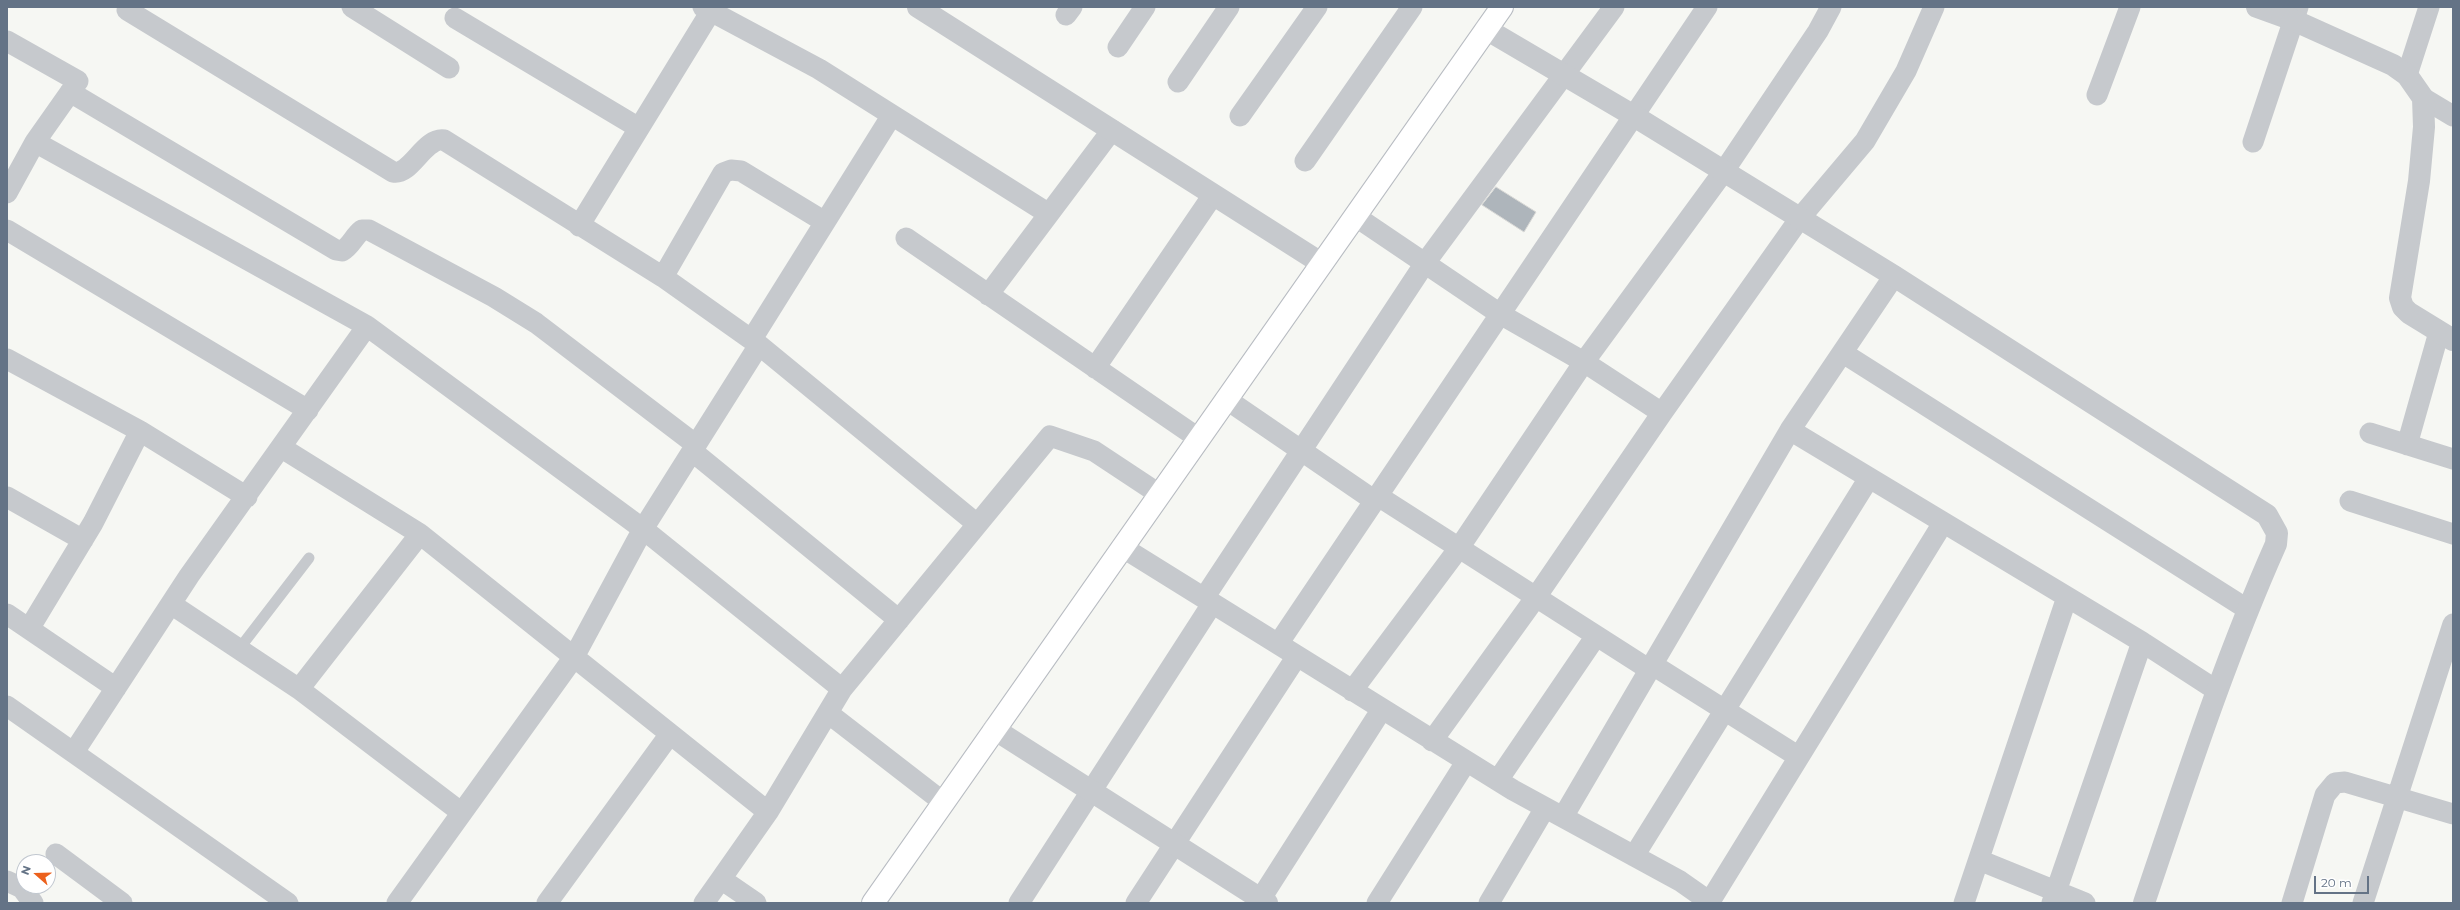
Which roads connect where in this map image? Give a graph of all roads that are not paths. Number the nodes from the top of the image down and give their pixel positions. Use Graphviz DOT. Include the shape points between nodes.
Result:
graph roads {
  1 [pos="352,7"];
  2 [pos="918,7"];
  3 [pos="1145,7"];
  4 [pos="1229,7"];
  5 [pos="1317,7"];
  6 [pos="1412,7"];
  7 [pos="1502,7"];
  8 [pos="1614,7"];
  9 [pos="1707,7"];
  10 [pos="1831,7"];
  11 [pos="1934,7"];
  12 [pos="2130,7"];
  13 [pos="2257,7"];
  14 [pos="2429,7"];
  15 [pos="126,8"];
  16 [pos="707,9"];
  17 [pos="2296,14"];
  18 [pos="456,18"];
  19 [pos="1486,29"];
  20 [pos="7,40"];
  21 [pos="1118,46"];
  22 [pos="449,68"];
  23 [pos="1565,76"];
  24 [pos="2407,76"];
  25 [pos="1178,82"];
  26 [pos="70,92"];
  27 [pos="2097,95"];
  28 [pos="2423,98"];
  29 [pos="892,115"];
  30 [pos="1240,116"];
  31 [pos="1634,116"];
  32 [pos="2453,116"];
  33 [pos="639,128"];
  34 [pos="1112,130"];
  35 [pos="35,142"];
  36 [pos="2253,142"];
  37 [pos="1305,161"];
  38 [pos="1724,171"];
  39 [pos="7,193"];
  40 [pos="1213,195"];
  41 [pos="1049,214"];
  42 [pos="1355,216"];
  43 [pos="1800,218"];
  44 [pos="825,222"];
  45 [pos="579,226"];
  46 [pos="7,230"];
  47 [pos="906,238"];
  48 [pos="1321,263"];
  49 [pos="1425,263"];
  50 [pos="1894,276"];
  51 [pos="663,278"];
  52 [pos="988,294"];
  53 [pos="1500,314"];
  54 [pos="367,326"];
  55 [pos="2446,336"];
  56 [pos="755,342"];
  57 [pos="1843,353"];
  58 [pos="7,359"];
  59 [pos="1584,362"];
  60 [pos="1095,368"];
  61 [pos="1226,399"];
  62 [pos="308,410"];
  63 [pos="1662,413"];
  64 [pos="1790,430"];
  65 [pos="140,431"];
  66 [pos="2370,433"];
  67 [pos="1198,438"];
  68 [pos="2407,445"];
  69 [pos="282,448"];
  70 [pos="693,448"];
  71 [pos="1302,451"];
  72 [pos="2453,459"];
  73 [pos="1869,478"];
  74 [pos="1159,494"];
  75 [pos="7,497"];
  76 [pos="247,497"];
  77 [pos="1376,498"];
  78 [pos="2350,501"];
  79 [pos="1943,523"];
  80 [pos="977,524"];
  81 [pos="643,529"];
  82 [pos="420,534"];
  83 [pos="2453,534"];
  84 [pos="83,540"];
  85 [pos="1122,547"];
  86 [pos="1459,548"];
  87 [pos="309,558"];
  88 [pos="1536,597"];
  89 [pos="2068,597"];
  90 [pos="1208,601"];
  91 [pos="171,604"];
  92 [pos="2247,609"];
  93 [pos="7,614"];
  94 [pos="899,620"];
  95 [pos="2453,624"];
  96 [pos="29,629"];
  97 [pos="1596,636"];
  98 [pos="2142,642"];
  99 [pos="1278,644"];
  100 [pos="240,650"];
  101 [pos="1297,656"];
  102 [pos="574,657"];
  103 [pos="1651,668"];
  104 [pos="116,688"];
  105 [pos="299,689"];
  106 [pos="842,689"];
  107 [pos="2216,690"];
  108 [pos="1352,691"];
  109 [pos="7,706"];
  110 [pos="1382,709"];
  111 [pos="1724,711"];
  112 [pos="828,713"];
  113 [pos="994,729"];
  114 [pos="670,734"];
  115 [pos="1432,741"];
  116 [pos="74,752"];
  117 [pos="1799,756"];
  118 [pos="1466,762"];
  119 [pos="1498,780"];
  120 [pos="1091,791"];
  121 [pos="2396,797"];
  122 [pos="943,802"];
  123 [pos="1545,808"];
  124 [pos="768,812"];
  125 [pos="462,813"];
  126 [pos="2453,814"];
  127 [pos="1563,817"];
  128 [pos="1173,844"];
  129 [pos="56,854"];
  130 [pos="1634,856"];
  131 [pos="1979,860"];
  132 [pos="721,879"];
  133 [pos="7,881"];
  134 [pos="2054,897"];
  135 [pos="1262,902"];
  136 [pos="33,903"];
  137 [pos="122,903"];
  138 [pos="288,903"];
  139 [pos="397,903"];
  140 [pos="547,903"];
  141 [pos="704,903"];
  142 [pos="756,903"];
  143 [pos="873,903"];
  144 [pos="1019,903"];
  145 [pos="1136,903"];
  146 [pos="1377,903"];
  147 [pos="1489,903"];
  148 [pos="1709,903"];
  149 [pos="1964,903"];
  150 [pos="2085,903"];
  151 [pos="2144,903"];
  152 [pos="2292,903"];
  153 [pos="2363,903"];
  1 -- 22 [label="street"];
  2 -- 34 [label="street"];
  3 -- 21 [label="street"];
  4 -- 25 [label="street"];
  5 -- 30 [label="street"];
  6 -- 37 [label="street"];
  7 -- 19 [label="main road"];
  8 -- 23 [label="street"];
  9 -- 31 [label="street"];
  10 -- 38 [label="street" via="1818,31"];
  11 -- 43 [label="street" via="1906,71 1877,122 1841,172"];
  12 -- 27 [label="street"];
  13 -- 17 [label="street"];
  14 -- 24 [label="street"];
  15 -- 45 [label="street" via="393,172 402,171 434,141 444,140"];
  16 -- 29 [label="street" via="819,68"];
  16 -- 33 [label="street"];
  17 -- 24 [label="street" via="2393,65"];
  17 -- 36 [label="street"];
  18 -- 33 [label="street"];
  19 -- 23 [label="street"];
  19 -- 42 [label="main road"];
  20 -- 26 [label="street" via="78,81"];
  23 -- 31 [label="street"];
  23 -- 49 [label="street"];
  24 -- 28 [label="street"];
  26 -- 35 [label="street"];
  26 -- 70 [label="street" via="336,250 348,248 358,233 369,230 494,297 536,323"];
  28 -- 32 [label="street"];
  28 -- 55 [label="street" via="2422,152 2400,298 2403,307 2409,313"];
  29 -- 41 [label="street"];
  29 -- 44 [label="street"];
  31 -- 38 [label="street"];
  31 -- 53 [label="street"];
  33 -- 45 [label="street"];
  34 -- 40 [label="street"];
  34 -- 41 [label="street"];
  35 -- 39 [label="street"];
  35 -- 54 [label="street"];
  38 -- 43 [label="street"];
  38 -- 59 [label="street"];
  40 -- 48 [label="street"];
  40 -- 60 [label="street"];
  41 -- 52 [label="street"];
  42 -- 48 [label="main road"];
  42 -- 49 [label="street"];
  43 -- 50 [label="street"];
  43 -- 63 [label="street"];
  44 -- 51 [label="street" via="741,171 731,170 723,173"];
  44 -- 56 [label="street"];
  45 -- 51 [label="street"];
  46 -- 62 [label="street"];
  47 -- 52 [label="street"];
  48 -- 61 [label="main road"];
  49 -- 53 [label="street"];
  49 -- 71 [label="street"];
  50 -- 57 [label="street"];
  50 -- 92 [label="street" via="2268,515 2277,533 2276,544"];
  51 -- 56 [label="street"];
  52 -- 60 [label="street"];
  53 -- 59 [label="street"];
  53 -- 77 [label="street"];
  54 -- 62 [label="street"];
  54 -- 81 [label="street"];
  55 -- 68 [label="street"];
  56 -- 70 [label="street"];
  56 -- 80 [label="street"];
  57 -- 64 [label="street"];
  57 -- 92 [label="street"];
  58 -- 65 [label="street"];
  59 -- 63 [label="street"];
  59 -- 86 [label="street"];
  60 -- 67 [label="street"];
  61 -- 67 [label="main road"];
  61 -- 71 [label="street"];
  62 -- 69 [label="street"];
  63 -- 88 [label="street"];
  64 -- 73 [label="street"];
  64 -- 103 [label="street"];
  65 -- 76 [label="street"];
  65 -- 84 [label="street"];
  66 -- 68 [label="street"];
  67 -- 74 [label="main road"];
  68 -- 72 [label="street"];
  69 -- 76 [label="street"];
  69 -- 82 [label="street"];
  70 -- 81 [label="street"];
  70 -- 94 [label="street"];
  71 -- 77 [label="street"];
  71 -- 90 [label="street"];
  73 -- 79 [label="street"];
  73 -- 111 [label="street"];
  74 -- 80 [label="street" via="1094,451 1050,436"];
  74 -- 85 [label="main road"];
  75 -- 84 [label="street"];
  76 -- 91 [label="street"];
  77 -- 86 [label="street"];
  77 -- 99 [label="street"];
  78 -- 83 [label="street"];
  79 -- 89 [label="street"];
  79 -- 117 [label="street"];
  80 -- 94 [label="street"];
  81 -- 102 [label="street"];
  81 -- 106 [label="street"];
  82 -- 102 [label="street"];
  82 -- 105 [label="street"];
  84 -- 96 [label="street"];
  85 -- 90 [label="street"];
  85 -- 113 [label="main road"];
  86 -- 88 [label="street"];
  86 -- 108 [label="street"];
  87 -- 100 [label="lane"];
  88 -- 97 [label="street"];
  88 -- 115 [label="street"];
  89 -- 98 [label="street"];
  89 -- 131 [label="street"];
  90 -- 99 [label="street"];
  90 -- 120 [label="street"];
  91 -- 100 [label="street"];
  91 -- 104 [label="street"];
  92 -- 107 [label="street"];
  93 -- 96 [label="street"];
  94 -- 106 [label="street"];
  95 -- 121 [label="street"];
  96 -- 104 [label="street"];
  97 -- 103 [label="street"];
  97 -- 119 [label="street"];
  98 -- 107 [label="street"];
  98 -- 134 [label="street"];
  99 -- 101 [label="street"];
  100 -- 105 [label="street"];
  101 -- 108 [label="street"];
  101 -- 128 [label="street"];
  102 -- 114 [label="street"];
  102 -- 125 [label="street"];
  103 -- 111 [label="street"];
  103 -- 127 [label="street"];
  104 -- 116 [label="street"];
  105 -- 125 [label="street"];
  106 -- 112 [label="street"];
  107 -- 151 [label="street"];
  108 -- 110 [label="street"];
  109 -- 116 [label="street"];
  110 -- 115 [label="street"];
  110 -- 135 [label="street"];
  111 -- 117 [label="street"];
  111 -- 130 [label="street"];
  112 -- 122 [label="street"];
  112 -- 124 [label="street"];
  113 -- 120 [label="street"];
  113 -- 122 [label="main road"];
  114 -- 124 [label="street"];
  114 -- 140 [label="street"];
  115 -- 118 [label="street"];
  116 -- 138 [label="street"];
  117 -- 148 [label="street"];
  118 -- 119 [label="street"];
  118 -- 146 [label="street"];
  119 -- 123 [label="street"];
  120 -- 128 [label="street"];
  120 -- 144 [label="street"];
  121 -- 126 [label="street"];
  121 -- 152 [label="street" via="2345,782 2335,783 2329,787"];
  121 -- 153 [label="street"];
  122 -- 143 [label="main road"];
  123 -- 127 [label="street"];
  123 -- 147 [label="street"];
  124 -- 132 [label="street"];
  125 -- 139 [label="street"];
  127 -- 130 [label="street"];
  128 -- 135 [label="street"];
  128 -- 145 [label="street"];
  129 -- 137 [label="street"];
  130 -- 148 [label="street" via="1680,882"];
  131 -- 134 [label="street"];
  131 -- 149 [label="street"];
  132 -- 141 [label="street"];
  132 -- 142 [label="street"];
  133 -- 136 [label="street" via="22,888"];
  134 -- 150 [label="street"];
}
